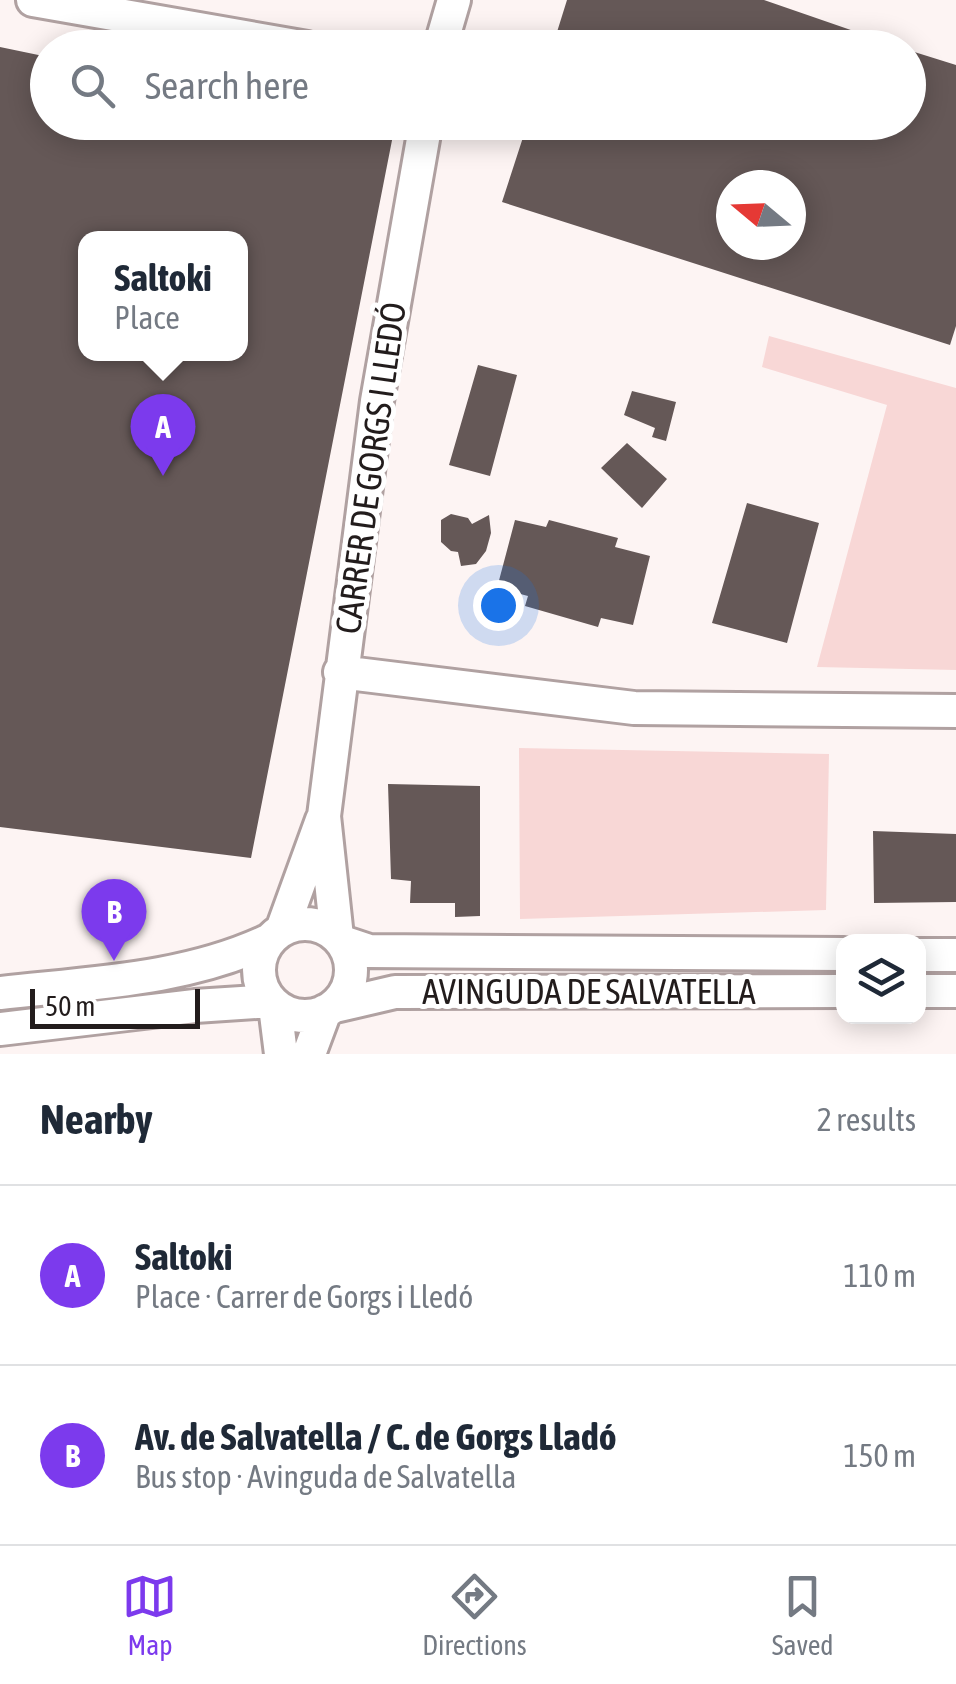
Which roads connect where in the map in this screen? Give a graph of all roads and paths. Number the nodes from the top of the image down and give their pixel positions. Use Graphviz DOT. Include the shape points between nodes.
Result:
graph roads {
  1 [pos="33,0"];
  2 [pos="454,0"];
  3 [pos="204,30"];
  4 [pos="445,30"];
  5 [pos="423,140"];
  6 [pos="340,672"];
  7 [pos="956,711"];
  8 [pos="324,816"];
  9 [pos="276,935"];
  10 [pos="340,940"];
  11 [pos="836,954"];
  12 [pos="926,955"];
  13 [pos="956,955"];
  14 [pos="926,991"];
  15 [pos="956,991"];
  16 [pos="836,992"];
  17 [pos="0,993"];
  18 [pos="273,1004"];
  19 [pos="330,1009"];
  20 [pos="0,1028"];
  21 [pos="281,1054"];
  22 [pos="309,1054"];
  1 -- 3 [label="street"];
  2 -- 4 [label="street"];
  5 -- 6 [label="street, CARRER DE GORGS I LLEDÓ" via="377,401"];
  6 -- 7 [label="street" via="634,708"];
  6 -- 8 [label="street, CARRER DE GORGS I LLEDÓ"];
  8 -- 9 [label="street, CARRER DE GORGS I LLEDÓ"];
  8 -- 10 [label="street, CARRER DE GORGS I LLEDÓ"];
  9 -- 10 [label="street" via="311,924"];
  9 -- 17 [label="street" via="194,967"];
  9 -- 18 [label="street" via="261,955 258,974"];
  10 -- 11 [label="street, AVINGUDA DE SALVATELLA" via="369,951"];
  10 -- 19 [label="street" via="352,974"];
  12 -- 13 [label="street"];
  14 -- 15 [label="street"];
  16 -- 19 [label="street, AVINGUDA DE SALVATELLA" via="396,992"];
  18 -- 19 [label="street" via="302,1017"];
  18 -- 20 [label="street"];
  18 -- 21 [label="street"];
  19 -- 22 [label="street"];
}
